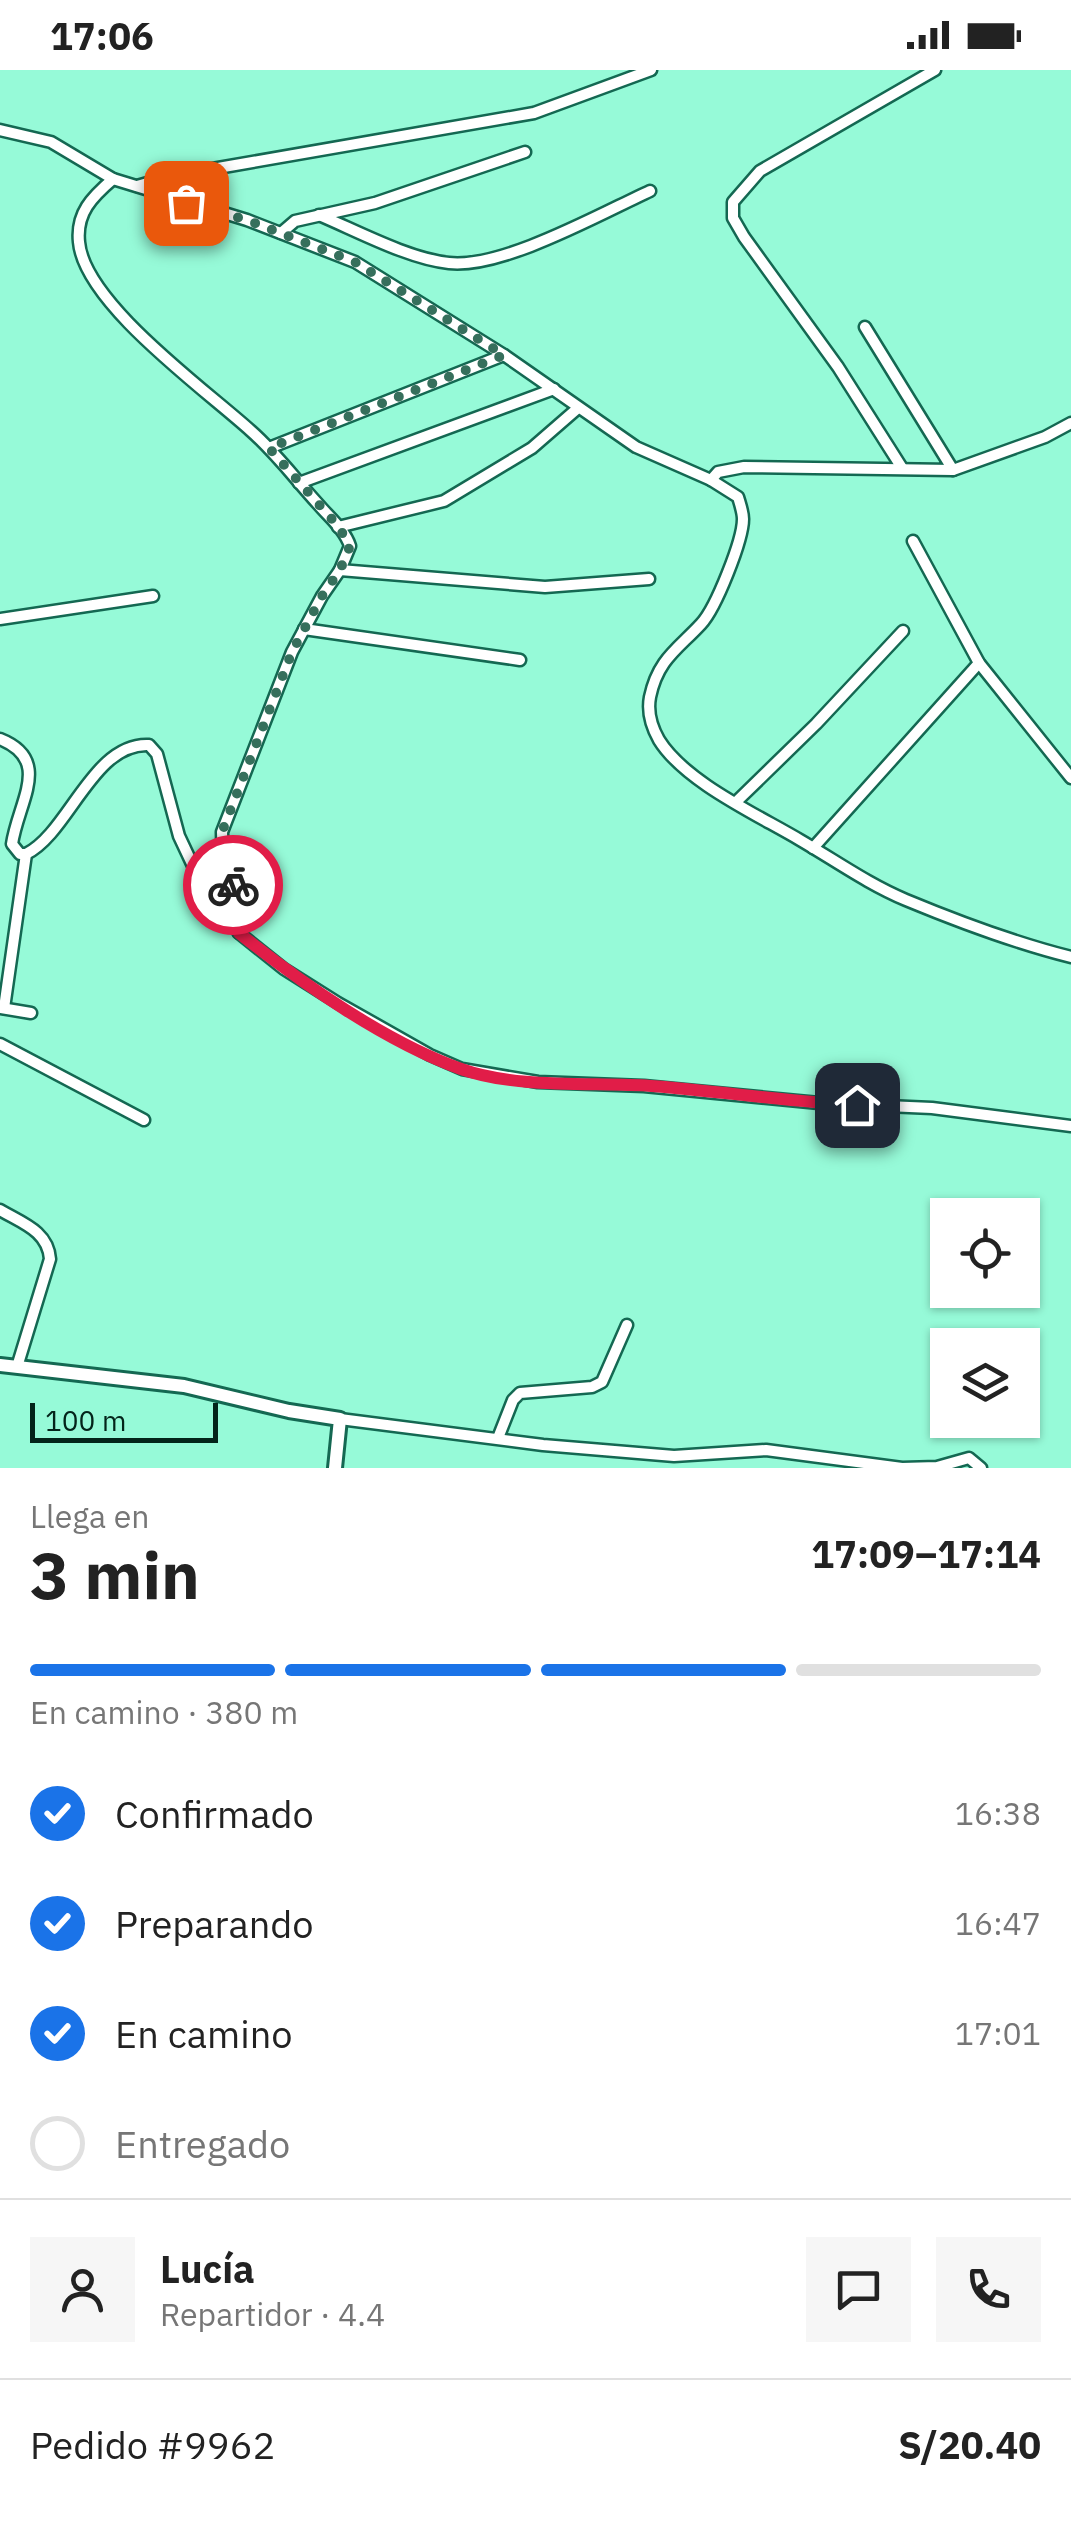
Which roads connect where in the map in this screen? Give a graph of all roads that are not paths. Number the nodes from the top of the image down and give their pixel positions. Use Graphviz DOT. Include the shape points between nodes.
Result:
graph roads {
  1 [pos="652,70"];
  2 [pos="935,70"];
  3 [pos="0,130"];
  4 [pos="526,152"];
  5 [pos="113,179"];
  6 [pos="136,186"];
  7 [pos="650,191"];
  8 [pos="320,215"];
  9 [pos="281,233"];
  10 [pos="865,327"];
  11 [pos="504,355"];
  12 [pos="554,389"];
  13 [pos="578,408"];
  14 [pos="1071,422"];
  15 [pos="269,448"];
  16 [pos="902,468"];
  17 [pos="954,470"];
  18 [pos="711,480"];
  19 [pos="298,482"];
  20 [pos="338,526"];
  21 [pos="913,540"];
  22 [pos="340,570"];
  23 [pos="649,580"];
  24 [pos="153,596"];
  25 [pos="0,619"];
  26 [pos="304,629"];
  27 [pos="903,630"];
  28 [pos="520,660"];
  29 [pos="979,663"];
  30 [pos="0,739"];
  31 [pos="1071,778"];
  32 [pos="736,802"];
  33 [pos="813,848"];
  34 [pos="26,854"];
  35 [pos="0,932"];
  36 [pos="239,933"];
  37 [pos="14,934"];
  38 [pos="1071,957"];
  39 [pos="2,1008"];
  40 [pos="31,1013"];
  41 [pos="0,1044"];
  42 [pos="144,1120"];
  43 [pos="1071,1126"];
  44 [pos="0,1210"];
  45 [pos="627,1326"];
  46 [pos="0,1365"];
  47 [pos="17,1367"];
  48 [pos="340,1419"];
  49 [pos="498,1438"];
  50 [pos="335,1468"];
  51 [pos="981,1468"];
  1 -- 6 [label="street" via="534,113"];
  2 -- 16 [label="street" via="760,170 733,202 744,238"];
  3 -- 5 [label="street" via="51,142"];
  4 -- 8 [label="street"];
  5 -- 6 [label="street"];
  5 -- 15 [label="street" via="89,199 80,221 78,244 87,270 140,334"];
  6 -- 9 [label="street"];
  7 -- 8 [label="street" via="501,256 460,264 423,257"];
  8 -- 9 [label="street" via="295,221"];
  9 -- 11 [label="street" via="355,262"];
  10 -- 17 [label="street"];
  11 -- 12 [label="street"];
  11 -- 15 [label="street"];
  12 -- 13 [label="street"];
  12 -- 19 [label="street"];
  13 -- 18 [label="street" via="636,447"];
  13 -- 20 [label="street" via="532,448 444,501"];
  14 -- 17 [label="street"];
  15 -- 19 [label="street"];
  16 -- 17 [label="street"];
  16 -- 18 [label="street" via="730,468"];
  18 -- 32 [label="street" via="738,497 741,536 717,599 660,670 648,717 684,767"];
  19 -- 20 [label="street"];
  20 -- 22 [label="street" via="350,546"];
  21 -- 29 [label="street"];
  22 -- 23 [label="street" via="545,587"];
  22 -- 26 [label="street"];
  24 -- 25 [label="street"];
  26 -- 28 [label="street"];
  26 -- 36 [label="street" via="222,832 223,868 251,906"];
  27 -- 32 [label="street"];
  29 -- 31 [label="street"];
  29 -- 33 [label="street"];
  30 -- 34 [label="street" via="15,745 32,770 12,844"];
  32 -- 33 [label="street"];
  33 -- 38 [label="street" via="907,900"];
  34 -- 36 [label="street" via="98,772 124,751 149,745 187,853"];
  34 -- 37 [label="street"];
  35 -- 37 [label="street"];
  36 -- 43 [label="street" via="373,1024 475,1072 538,1082 932,1108"];
  37 -- 39 [label="street"];
  39 -- 40 [label="street"];
  41 -- 42 [label="street"];
  44 -- 47 [label="street" via="49,1244"];
  45 -- 49 [label="street" via="602,1382 520,1393"];
  46 -- 47 [label="street"];
  47 -- 48 [label="street" via="184,1386"];
  48 -- 49 [label="street"];
  48 -- 50 [label="street"];
  49 -- 51 [label="street" via="674,1456 766,1450 902,1468 969,1458"];
}
